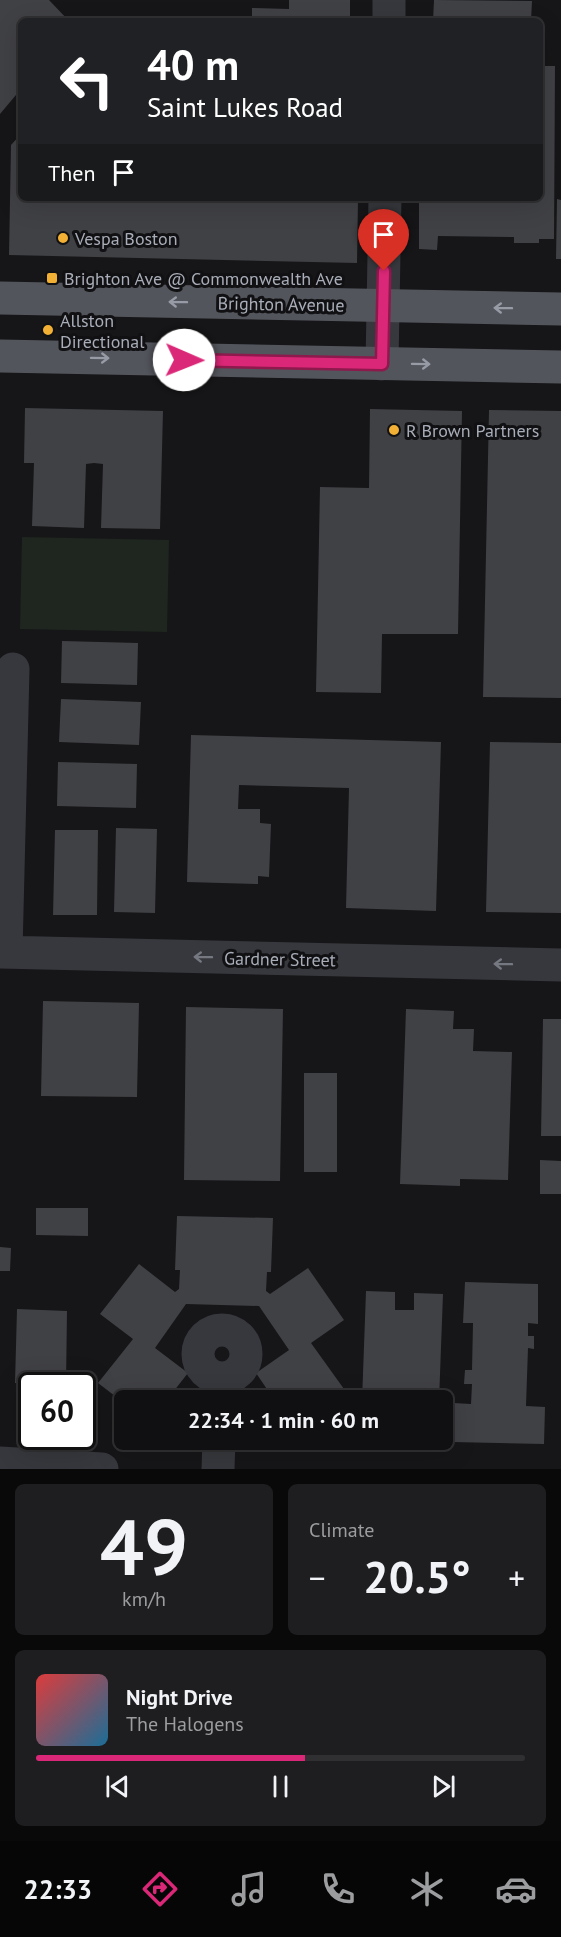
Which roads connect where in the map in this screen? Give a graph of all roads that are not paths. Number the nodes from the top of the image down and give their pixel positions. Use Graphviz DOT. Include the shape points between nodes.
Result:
graph roads {
  1 [pos="389,0"];
  2 [pos="389,18"];
  3 [pos="385,201"];
  4 [pos="0,298"];
  5 [pos="383,306"];
  6 [pos="561,309"];
  7 [pos="0,356"];
  8 [pos="382,364"];
  9 [pos="561,367"];
  10 [pos="13,669"];
  11 [pos="3,952"];
  12 [pos="561,965"];
  13 [pos="219,1450"];
  14 [pos="0,1463"];
  15 [pos="82,1468"];
  16 [pos="218,1469"];
  1 -- 2 [label="street"];
  3 -- 5 [label="street"];
  5 -- 4 [label="main road, Brighton Avenue, one-way"];
  6 -- 5 [label="main road, Brighton Avenue, one-way"];
  5 -- 8 [label="street"];
  7 -- 8 [label="main road, one-way"];
  8 -- 9 [label="main road, one-way"];
  10 -- 11 [label="street"];
  12 -- 11 [label="street, Gardner Street, one-way"];
  13 -- 16 [label="street"];
  14 -- 15 [label="street"];
}
